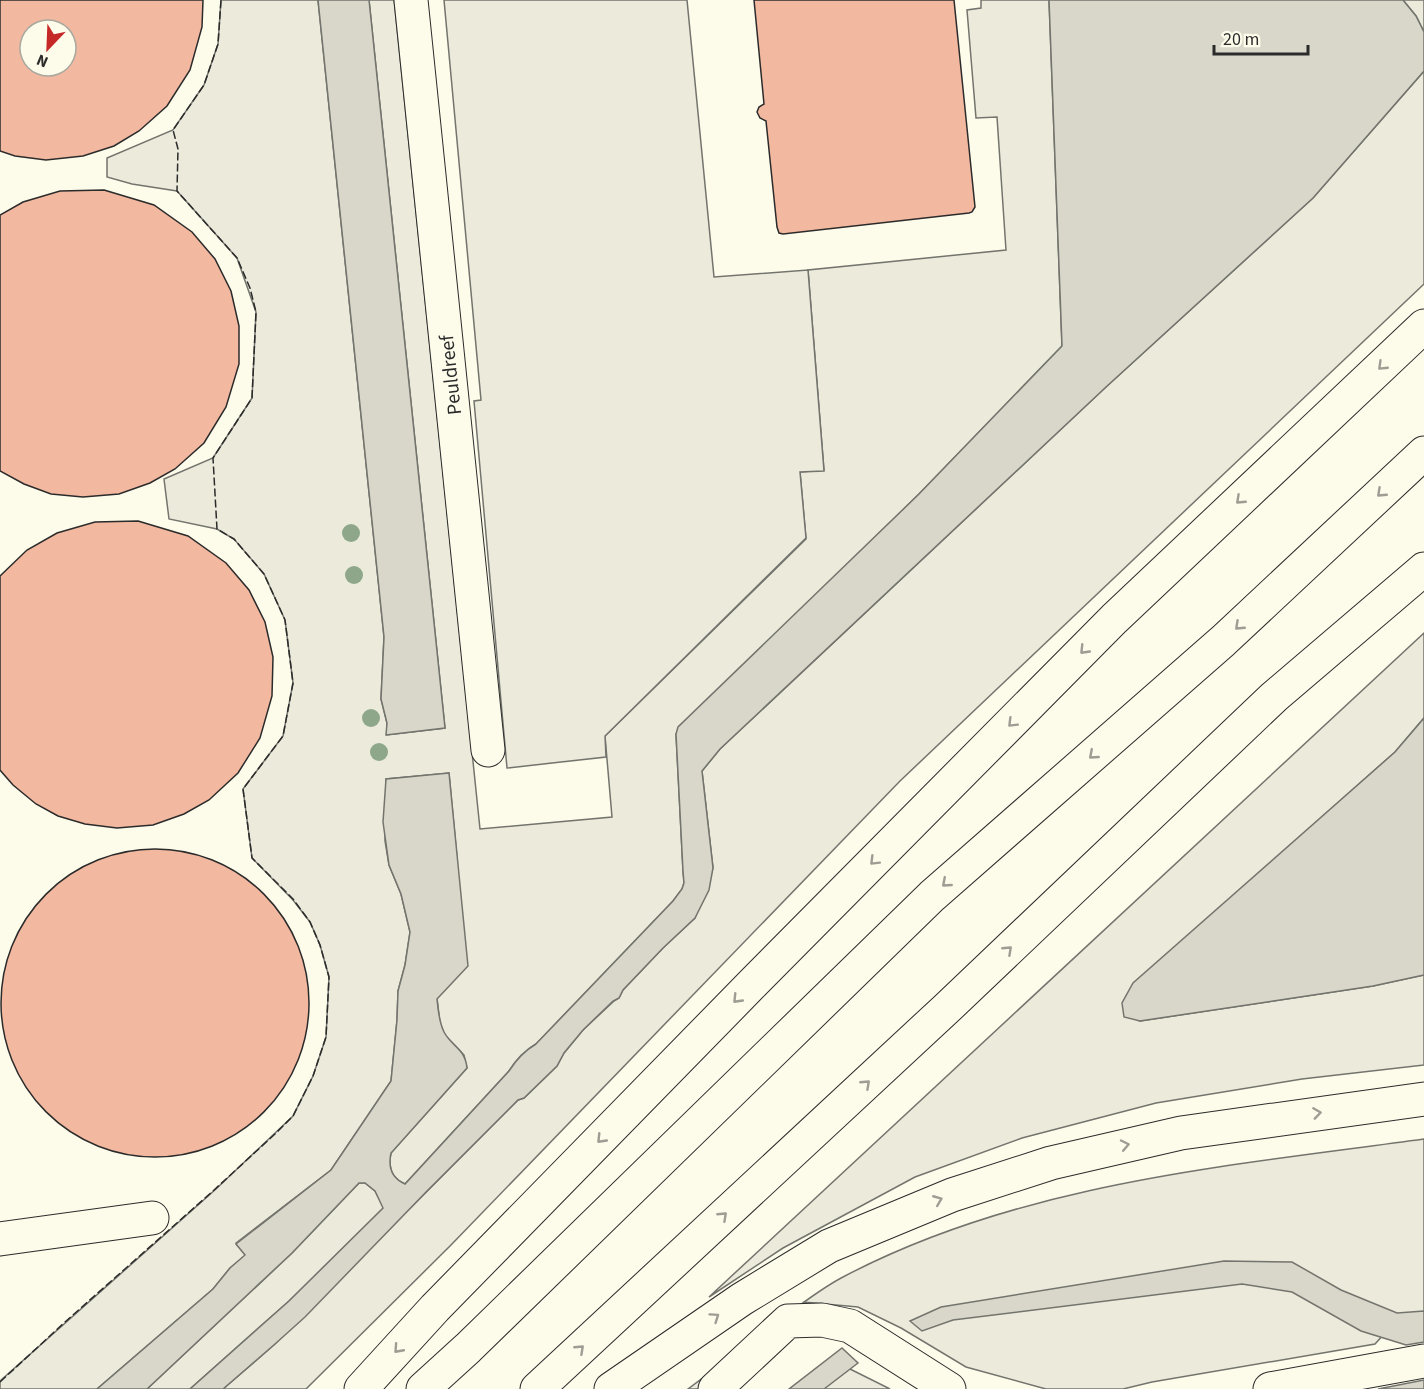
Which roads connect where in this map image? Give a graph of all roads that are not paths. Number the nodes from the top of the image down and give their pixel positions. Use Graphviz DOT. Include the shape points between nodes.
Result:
graph roads {
  1 [pos="411,0"];
  2 [pos="1424,326"];
  3 [pos="1424,453"];
  4 [pos="1424,568"];
  5 [pos="488,750"];
  6 [pos="1424,1099"];
  7 [pos="152,1218"];
  8 [pos="0,1239"];
  9 [pos="1424,1361"];
  10 [pos="361,1389"];
  11 [pos="423,1389"];
  12 [pos="537,1389"];
  13 [pos="610,1389"];
  14 [pos="715,1389"];
  15 [pos="949,1389"];
  16 [pos="1270,1389"];
  1 -- 5 [label="main road, Peuldreef"];
  2 -- 10 [label="main road, one-way" via="1114,619 435,1308"];
  3 -- 11 [label="main road, one-way" via="1223,640 932,896"];
  12 -- 4 [label="main road, one-way" via="1274,698"];
  13 -- 6 [label="main road, one-way" via="742,1299 829,1246 952,1195 1051,1163 1181,1133"];
  7 -- 8 [label="main road"];
  9 -- 16 [label="main road"];
  14 -- 15 [label="main road" via="788,1322 822,1320 850,1326"];
}
